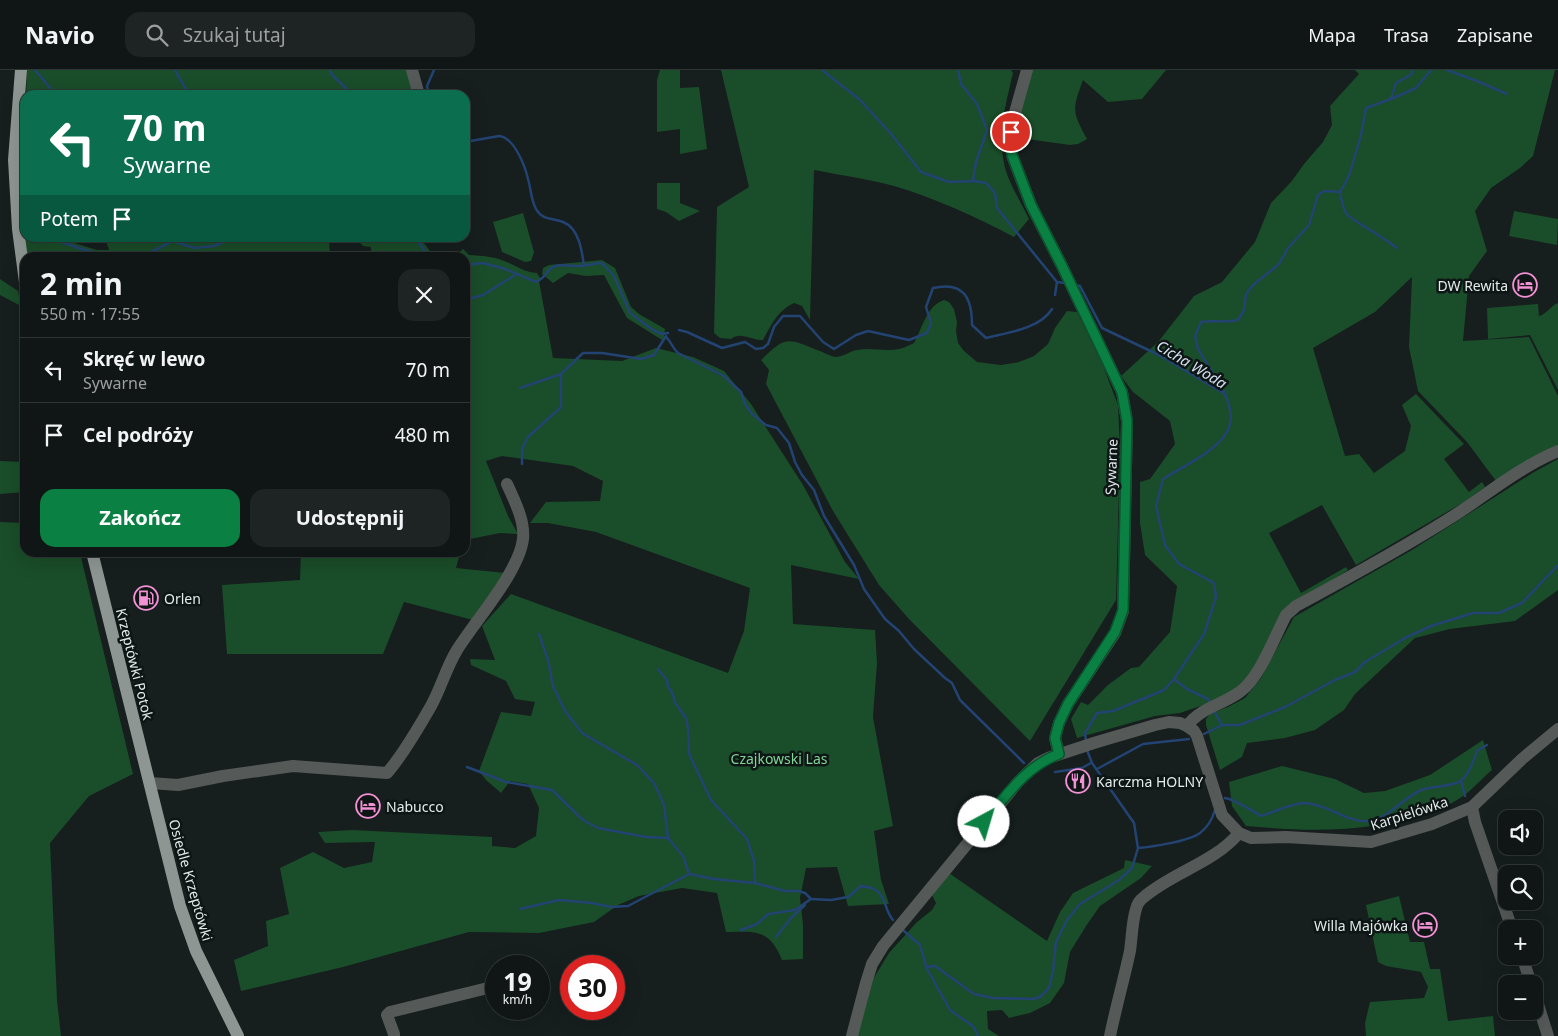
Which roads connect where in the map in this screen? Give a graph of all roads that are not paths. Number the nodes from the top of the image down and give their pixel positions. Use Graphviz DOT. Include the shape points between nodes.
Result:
graph roads {
  1 [pos="22,70"];
  2 [pos="412,70"];
  3 [pos="1027,70"];
  4 [pos="418,90"];
  5 [pos="20,119"];
  6 [pos="20,131"];
  7 [pos="21,252"];
  8 [pos="1558,451"];
  9 [pos="507,484"];
  10 [pos="93,557"];
  11 [pos="1187,726"];
  12 [pos="1558,729"];
  13 [pos="1053,756"];
  14 [pos="150,783"];
  15 [pos="1472,807"];
  16 [pos="1239,834"];
  17 [pos="1509,920"];
  18 [pos="485,989"];
  19 [pos="1543,1020"];
  20 [pos="238,1036"];
  21 [pos="394,1036"];
  22 [pos="852,1036"];
  23 [pos="1110,1036"];
  24 [pos="1548,1036"];
  1 -- 5 [label="main road" via="18,105"];
  2 -- 4 [label="street"];
  3 -- 13 [label="street, Sywarne" via="1012,123 1011,149 1031,205 1122,392 1127,421 1123,610 1115,632 1068,704 1059,723"];
  6 -- 7 [label="main road" via="14,160"];
  8 -- 11 [label="street" via="1532,462 1400,550 1296,606 1286,615 1248,684 1195,716"];
  9 -- 14 [label="street" via="520,514 523,538 516,560 456,652 432,705 387,773 293,766 178,786"];
  10 -- 14 [label="main road, Krzeptówki Potok"];
  11 -- 13 [label="street" via="1180,723 1155,725"];
  11 -- 16 [label="street" via="1200,742 1222,815"];
  12 -- 15 [label="street, Karpielówka" via="1522,758"];
  13 -- 22 [label="street" via="1038,763 1018,782 883,946 872,964"];
  14 -- 20 [label="main road, Osiedle Krzeptówki" via="188,930"];
  15 -- 16 [label="street, Karpielówka" via="1432,824 1371,842 1251,838"];
  15 -- 17 [label="street"];
  16 -- 23 [label="street" via="1232,842 1138,903"];
  18 -- 21 [label="street" via="390,1012 387,1015"];
  19 -- 24 [label="street"];
}
